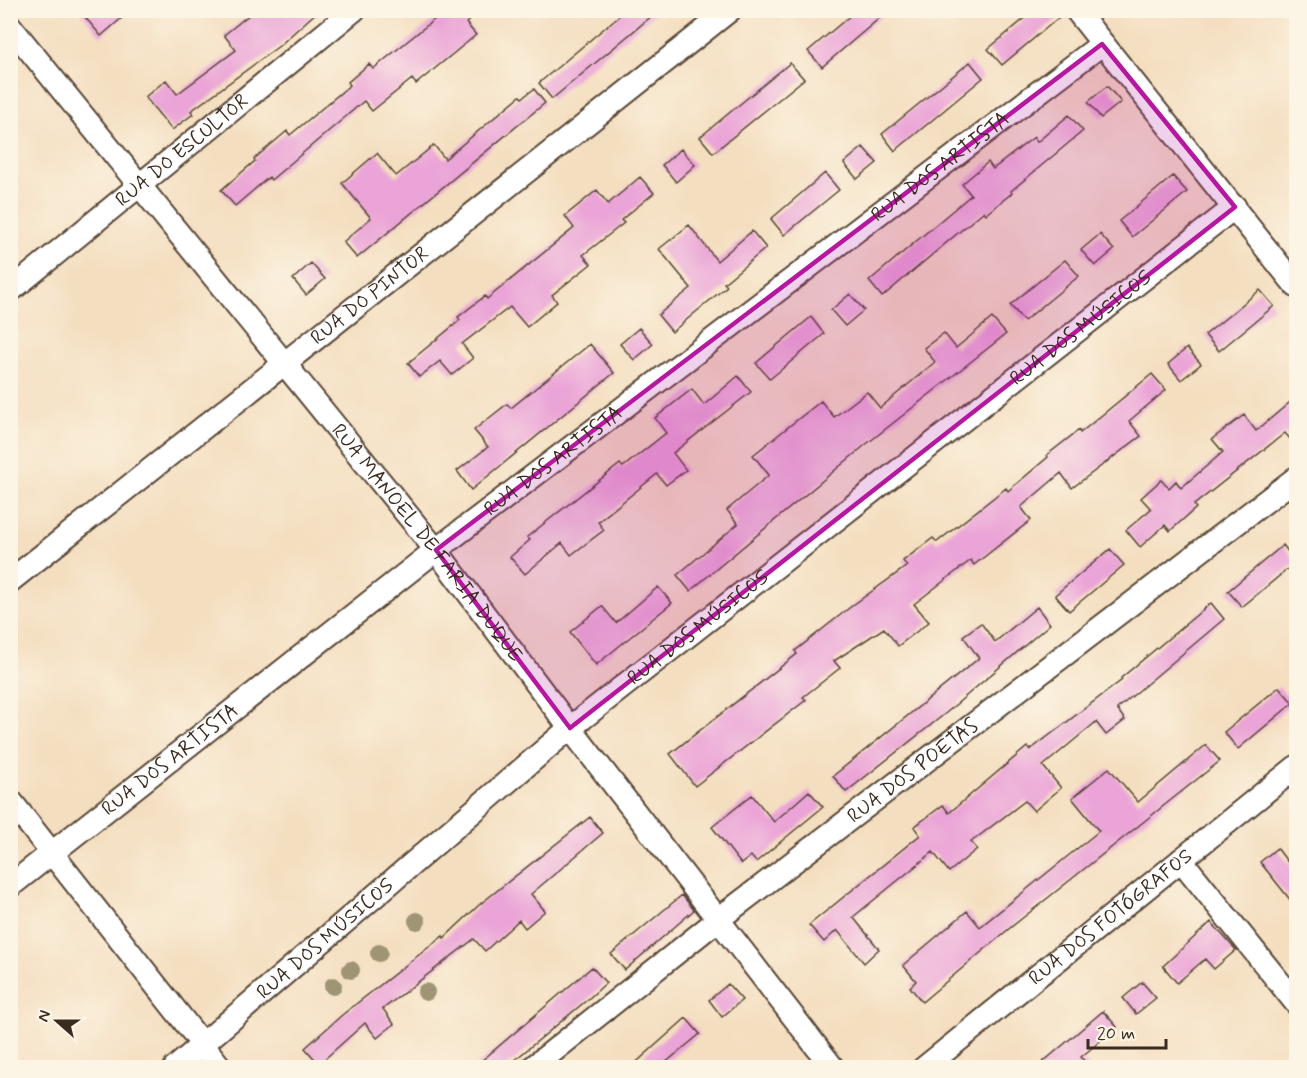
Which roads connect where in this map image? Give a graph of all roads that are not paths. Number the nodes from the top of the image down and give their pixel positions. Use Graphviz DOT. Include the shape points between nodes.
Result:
graph roads {
  1 [pos="354,10"];
  2 [pos="730,10"];
  3 [pos="1076,10"];
  4 [pos="10,26"];
  5 [pos="1102,44"];
  6 [pos="139,186"];
  7 [pos="1235,207"];
  8 [pos="1296,286"];
  9 [pos="10,291"];
  10 [pos="285,365"];
  11 [pos="1296,478"];
  12 [pos="436,550"];
  13 [pos="10,581"];
  14 [pos="570,728"];
  15 [pos="1296,767"];
  16 [pos="10,800"];
  17 [pos="53,854"];
  18 [pos="1181,860"];
  19 [pos="10,886"];
  20 [pos="720,918"];
  21 [pos="1296,1004"];
  22 [pos="203,1045"];
  23 [pos="175,1068"];
  24 [pos="221,1068"];
  25 [pos="532,1068"];
  26 [pos="833,1068"];
  27 [pos="924,1068"];
  1 -- 6 [label="street, RUA DO ESCULTOR"];
  2 -- 10 [label="street, RUA DO PINTOR"];
  3 -- 5 [label="street"];
  4 -- 6 [label="street, RUA MANOEL DE FARIA DUQUE"];
  5 -- 7 [label="street"];
  5 -- 12 [label="street, RUA DOS ARTISTA"];
  6 -- 9 [label="street, RUA DO ESCULTOR"];
  6 -- 10 [label="street, RUA MANOEL DE FARIA DUQUE"];
  7 -- 8 [label="street"];
  7 -- 14 [label="street, RUA DOS MÚSICOS"];
  10 -- 12 [label="street, RUA MANOEL DE FARIA DUQUE"];
  10 -- 13 [label="street, RUA DO PINTOR"];
  11 -- 20 [label="street, RUA DOS POETAS"];
  12 -- 14 [label="street, RUA MANOEL DE FARIA DUQUE"];
  12 -- 17 [label="street, RUA DOS ARTISTA"];
  14 -- 20 [label="street, RUA MANOEL DE FARIA DUQUE"];
  14 -- 22 [label="street, RUA DOS MÚSICOS"];
  15 -- 18 [label="street, RUA DOS FOTÓGRAFOS"];
  16 -- 17 [label="street"];
  17 -- 19 [label="street, RUA DOS ARTISTA"];
  17 -- 22 [label="street"];
  18 -- 21 [label="street"];
  18 -- 27 [label="street, RUA DOS FOTÓGRAFOS"];
  20 -- 25 [label="street, RUA DOS POETAS"];
  20 -- 26 [label="street, RUA MANOEL DE FARIA DUQUE"];
  22 -- 23 [label="street, RUA DOS MÚSICOS"];
  22 -- 24 [label="street"];
}
